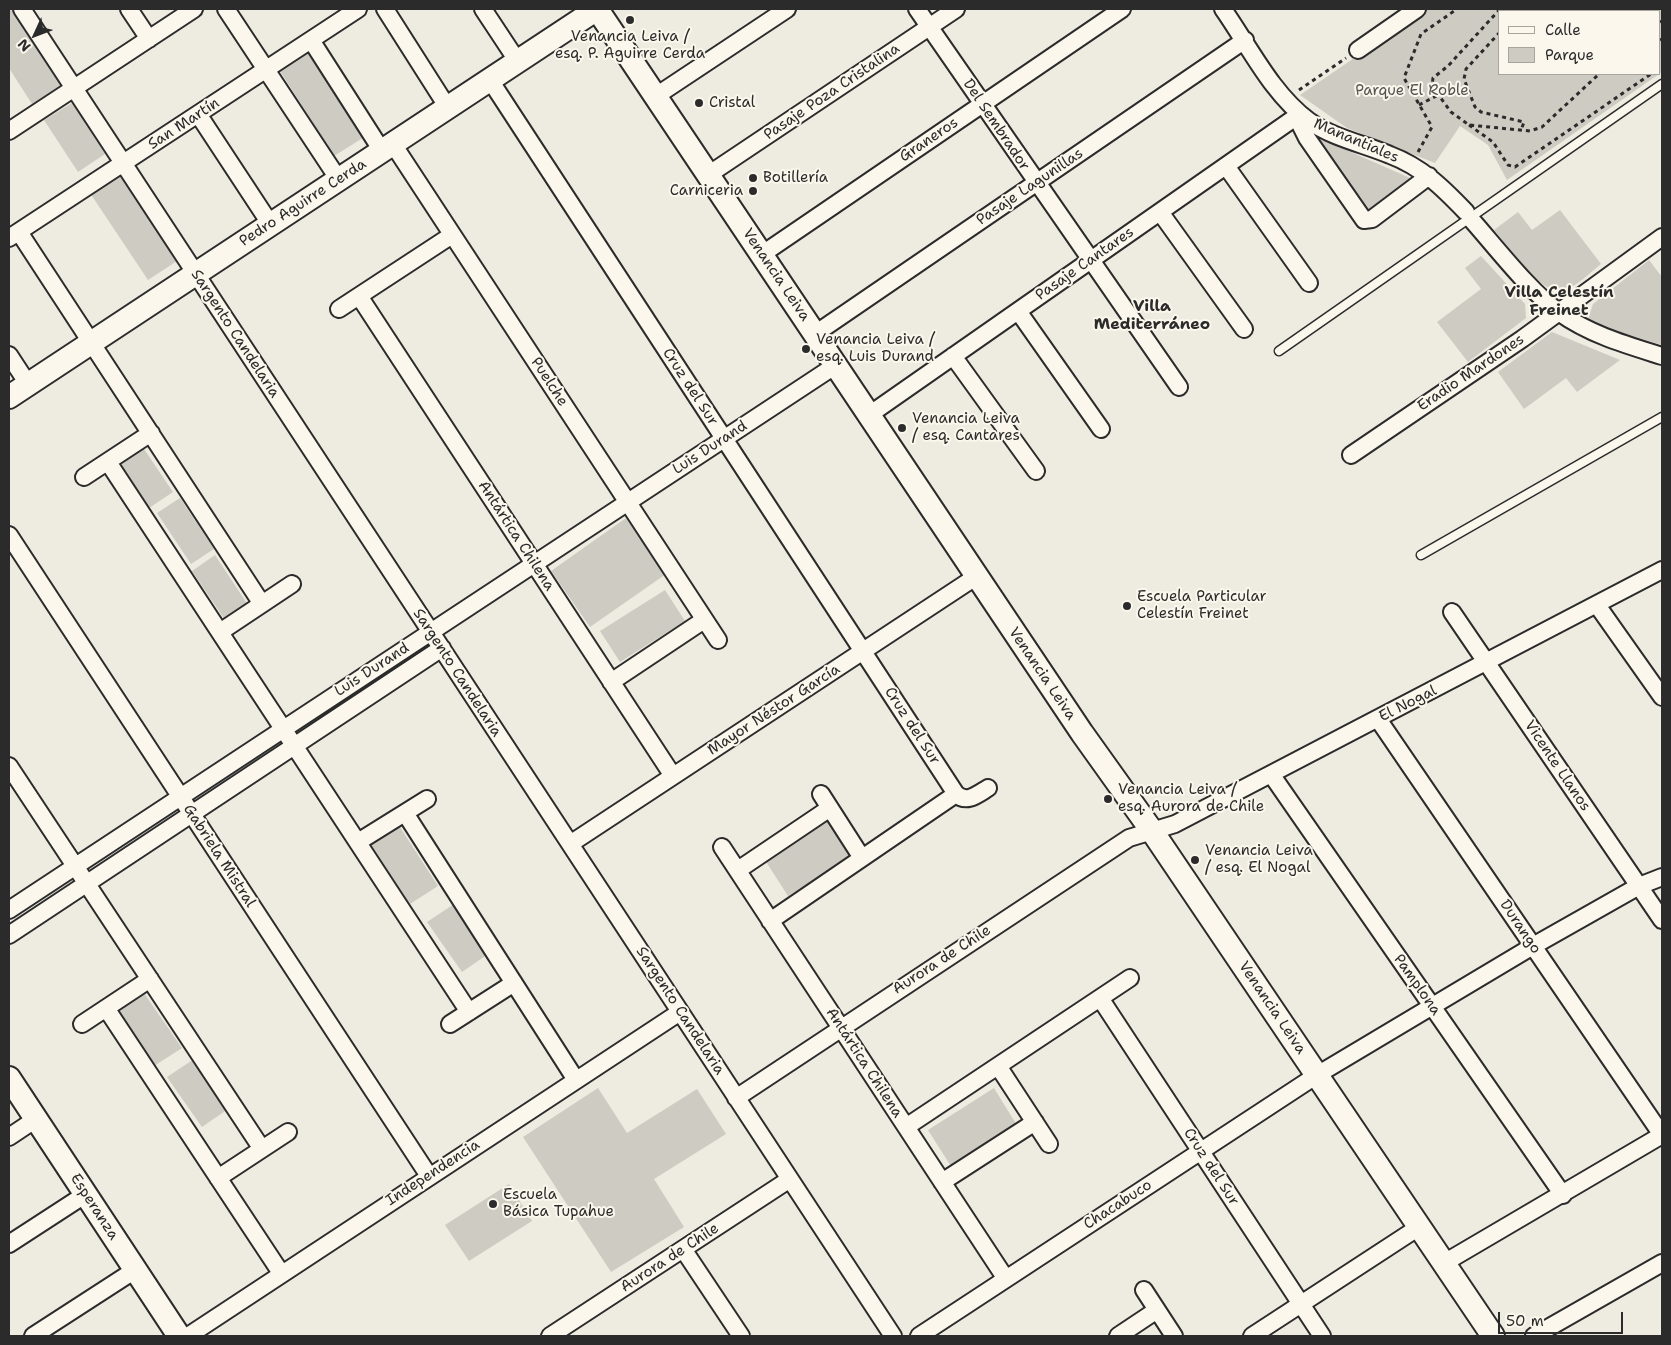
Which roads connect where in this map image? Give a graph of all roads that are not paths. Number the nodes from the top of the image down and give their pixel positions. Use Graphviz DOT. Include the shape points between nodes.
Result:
graph roads {
  1 [pos="22,9"];
  2 [pos="129,9"];
  3 [pos="194,9"];
  4 [pos="226,9"];
  5 [pos="358,9"];
  6 [pos="385,9"];
  7 [pos="483,9"];
  8 [pos="597,9"];
  9 [pos="787,9"];
  10 [pos="917,9"];
  11 [pos="956,9"];
  12 [pos="1122,9"];
  13 [pos="1223,9"];
  14 [pos="1417,9"];
  15 [pos="929,27"];
  16 [pos="149,39"];
  17 [pos="311,40"];
  18 [pos="1245,40"];
  19 [pos="1358,50"];
  20 [pos="518,62"];
  21 [pos="266,70"];
  22 [pos="490,80"];
  23 [pos="1662,84"];
  24 [pos="74,88"];
  25 [pos="656,96"];
  26 [pos="982,104"];
  27 [pos="448,108"];
  28 [pos="198,114"];
  29 [pos="1300,114"];
  30 [pos="9,130"];
  31 [pos="387,148"];
  32 [pos="123,163"];
  33 [pos="1226,166"];
  34 [pos="708,175"];
  35 [pos="1429,176"];
  36 [pos="338,180"];
  37 [pos="1036,183"];
  38 [pos="1160,212"];
  39 [pos="1468,215"];
  40 [pos="271,224"];
  41 [pos="14,235"];
  42 [pos="452,235"];
  43 [pos="1662,237"];
  44 [pos="762,255"];
  45 [pos="1090,260"];
  46 [pos="196,274"];
  47 [pos="1309,283"];
  48 [pos="359,296"];
  49 [pos="340,309"];
  50 [pos="1018,311"];
  51 [pos="1559,313"];
  52 [pos="1244,329"];
  53 [pos="815,334"];
  54 [pos="92,342"];
  55 [pos="1279,351"];
  56 [pos="9,355"];
  57 [pos="953,356"];
  58 [pos="1662,356"];
  59 [pos="836,365"];
  60 [pos="28,384"];
  61 [pos="1179,387"];
  62 [pos="9,396"];
  63 [pos="869,415"];
  64 [pos="1662,417"];
  65 [pos="1101,429"];
  66 [pos="151,433"];
  67 [pos="724,438"];
  68 [pos="1351,455"];
  69 [pos="108,462"];
  70 [pos="1036,472"];
  71 [pos="84,478"];
  72 [pos="627,502"];
  73 [pos="9,535"];
  74 [pos="1422,555"];
  75 [pos="534,563"];
  76 [pos="1662,570"];
  77 [pos="977,576"];
  78 [pos="292,584"];
  79 [pos="262,604"];
  80 [pos="1597,605"];
  81 [pos="1452,612"];
  82 [pos="704,620"];
  83 [pos="430,631"];
  84 [pos="220,632"];
  85 [pos="718,640"];
  86 [pos="442,648"];
  87 [pos="863,651"];
  88 [pos="1487,663"];
  89 [pos="611,682"];
  90 [pos="1662,697"];
  91 [pos="1378,719"];
  92 [pos="283,728"];
  93 [pos="295,746"];
  94 [pos="9,769"];
  95 [pos="1271,774"];
  96 [pos="674,776"];
  97 [pos="988,788"];
  98 [pos="820,794"];
  99 [pos="956,794"];
  100 [pos="180,797"];
  101 [pos="427,799"];
  102 [pos="830,808"];
  103 [pos="405,813"];
  104 [pos="191,814"];
  105 [pos="1152,831"];
  106 [pos="358,842"];
  107 [pos="570,844"];
  108 [pos="722,847"];
  109 [pos="862,858"];
  110 [pos="75,866"];
  111 [pos="738,870"];
  112 [pos="1662,877"];
  113 [pos="86,884"];
  114 [pos="1639,886"];
  115 [pos="9,910"];
  116 [pos="770,920"];
  117 [pos="1662,920"];
  118 [pos="9,935"];
  119 [pos="1533,946"];
  120 [pos="1130,978"];
  121 [pos="150,980"];
  122 [pos="514,983"];
  123 [pos="1100,998"];
  124 [pos="1431,1004"];
  125 [pos="106,1008"];
  126 [pos="469,1012"];
  127 [pos="680,1012"];
  128 [pos="82,1024"];
  129 [pos="450,1024"];
  130 [pos="840,1027"];
  131 [pos="998,1066"];
  132 [pos="1317,1075"];
  133 [pos="9,1078"];
  134 [pos="576,1080"];
  135 [pos="736,1098"];
  136 [pos="36,1119"];
  137 [pos="1035,1122"];
  138 [pos="906,1127"];
  139 [pos="288,1132"];
  140 [pos="1662,1135"];
  141 [pos="9,1137"];
  142 [pos="1049,1144"];
  143 [pos="262,1149"];
  144 [pos="1200,1152"];
  145 [pos="429,1176"];
  146 [pos="218,1178"];
  147 [pos="790,1179"];
  148 [pos="942,1182"];
  149 [pos="86,1194"];
  150 [pos="1564,1194"];
  151 [pos="1419,1227"];
  152 [pos="9,1244"];
  153 [pos="683,1249"];
  154 [pos="1444,1263"];
  155 [pos="1662,1263"];
  156 [pos="135,1270"];
  157 [pos="281,1273"];
  158 [pos="1006,1279"];
  159 [pos="1144,1290"];
  160 [pos="1301,1304"];
  161 [pos="1157,1310"];
  162 [pos="33,1336"];
  163 [pos="179,1336"];
  164 [pos="188,1336"];
  165 [pos="550,1336"];
  166 [pos="741,1336"];
  167 [pos="893,1336"];
  168 [pos="919,1336"];
  169 [pos="1118,1336"];
  170 [pos="1174,1336"];
  171 [pos="1252,1336"];
  172 [pos="1322,1336"];
  173 [pos="1493,1336"];
  174 [pos="1534,1336"];
  1 -- 24 [label="street, Sargento Candelaria"];
  2 -- 16 [label="street"];
  3 -- 16 [label="street"];
  4 -- 21 [label="street"];
  5 -- 17 [label="street, San Martín"];
  6 -- 27 [label="street"];
  7 -- 20 [label="street"];
  8 -- 20 [label="street, Pedro Aguirre Cerda"];
  8 -- 25 [label="street, Venancia Leiva"];
  9 -- 25 [label="street"];
  10 -- 15 [label="street, Del Sembrador"];
  11 -- 15 [label="street, Pasaje Poza Cristalina"];
  12 -- 26 [label="street, Graneros"];
  13 -- 18 [label="street, Manantiales"];
  14 -- 19 [label="street"];
  15 -- 26 [label="street, Del Sembrador"];
  15 -- 34 [label="street, Pasaje Poza Cristalina"];
  16 -- 24 [label="street"];
  17 -- 21 [label="street, San Martín"];
  17 -- 31 [label="street, Puelche"];
  18 -- 29 [label="street, Manantiales"];
  18 -- 37 [label="street, Pasaje Lagunillas"];
  20 -- 22 [label="street, Pedro Aguirre Cerda"];
  21 -- 28 [label="street, San Martín"];
  21 -- 36 [label="street"];
  22 -- 27 [label="street, Pedro Aguirre Cerda"];
  22 -- 67 [label="street, Cruz del Sur"];
  23 -- 39 [label="lane"];
  24 -- 30 [label="street"];
  24 -- 32 [label="street, Sargento Candelaria"];
  25 -- 34 [label="street, Venancia Leiva"];
  26 -- 37 [label="street, Del Sembrador"];
  26 -- 44 [label="street, Graneros"];
  27 -- 31 [label="street, Pedro Aguirre Cerda"];
  28 -- 32 [label="street, San Martín"];
  28 -- 40 [label="street"];
  29 -- 33 [label="street, Pasaje Cantares"];
  29 -- 35 [label="street, Manantiales" via="1322,128 1411,164"];
  29 -- 35 [label="street" via="1304,132 1364,220 1372,219"];
  31 -- 36 [label="street, Pedro Aguirre Cerda"];
  31 -- 42 [label="street, Puelche"];
  32 -- 41 [label="street, San Martín"];
  32 -- 46 [label="street, Sargento Candelaria"];
  33 -- 38 [label="street, Pasaje Cantares"];
  33 -- 47 [label="street"];
  34 -- 44 [label="street, Venancia Leiva"];
  35 -- 39 [label="street, Manantiales"];
  36 -- 40 [label="street, Pedro Aguirre Cerda"];
  37 -- 45 [label="street, Del Sembrador"];
  37 -- 53 [label="street, Pasaje Lagunillas"];
  38 -- 45 [label="street, Pasaje Cantares"];
  38 -- 52 [label="street"];
  39 -- 51 [label="street, Manantiales"];
  39 -- 55 [label="lane"];
  40 -- 46 [label="street, Pedro Aguirre Cerda"];
  41 -- 54 [label="street"];
  42 -- 48 [label="street"];
  42 -- 72 [label="street, Puelche"];
  43 -- 51 [label="street, Eradio Mardones"];
  44 -- 53 [label="street, Venancia Leiva"];
  45 -- 50 [label="street, Pasaje Cantares"];
  45 -- 61 [label="street, Del Sembrador"];
  46 -- 54 [label="street, Pedro Aguirre Cerda"];
  46 -- 83 [label="street, Sargento Candelaria"];
  48 -- 49 [label="street"];
  48 -- 75 [label="street, Antártica Chilena"];
  50 -- 57 [label="street, Pasaje Cantares"];
  50 -- 65 [label="street"];
  51 -- 58 [label="street, Manantiales" via="1612,340"];
  51 -- 68 [label="street, Eradio Mardones"];
  53 -- 59 [label="street, Venancia Leiva"];
  54 -- 60 [label="street, Pedro Aguirre Cerda"];
  54 -- 66 [label="street"];
  56 -- 60 [label="street"];
  57 -- 63 [label="street, Pasaje Cantares"];
  57 -- 70 [label="street"];
  59 -- 63 [label="street, Venancia Leiva"];
  59 -- 67 [label="street, Luis Durand"];
  60 -- 62 [label="street, Pedro Aguirre Cerda"];
  63 -- 77 [label="street, Venancia Leiva"];
  64 -- 74 [label="lane"];
  66 -- 69 [label="street"];
  66 -- 79 [label="street"];
  67 -- 72 [label="street, Luis Durand"];
  67 -- 87 [label="street, Cruz del Sur"];
  69 -- 71 [label="street"];
  69 -- 84 [label="street"];
  72 -- 75 [label="street, Luis Durand"];
  72 -- 82 [label="street, Puelche"];
  73 -- 100 [label="street, Gabriela Mistral"];
  75 -- 83 [label="street, Luis Durand"];
  75 -- 89 [label="street, Antártica Chilena"];
  76 -- 80 [label="street, El Nogal"];
  77 -- 87 [label="street, Mayor Néstor García"];
  77 -- 105 [label="street, Venancia Leiva"];
  78 -- 79 [label="street"];
  79 -- 84 [label="street"];
  80 -- 88 [label="street, El Nogal"];
  80 -- 90 [label="street"];
  81 -- 88 [label="street, Vicente Llanos"];
  82 -- 85 [label="street, Puelche"];
  82 -- 89 [label="street"];
  83 -- 86 [label="street, Sargento Candelaria"];
  83 -- 92 [label="street, Luis Durand"];
  84 -- 92 [label="street"];
  86 -- 93 [label="street, Luis Durand"];
  86 -- 107 [label="street, Sargento Candelaria"];
  87 -- 96 [label="street, Mayor Néstor García"];
  87 -- 99 [label="street, Cruz del Sur"];
  88 -- 91 [label="street, El Nogal"];
  88 -- 114 [label="street, Vicente Llanos"];
  89 -- 96 [label="street, Antártica Chilena"];
  91 -- 95 [label="street, El Nogal"];
  91 -- 119 [label="street, Durango"];
  92 -- 93 [label="street"];
  92 -- 100 [label="street, Luis Durand"];
  93 -- 104 [label="street, Luis Durand"];
  93 -- 106 [label="street"];
  94 -- 110 [label="street"];
  95 -- 105 [label="street, El Nogal" via="1175,824"];
  95 -- 124 [label="street, Pamplona"];
  96 -- 107 [label="street, Mayor Néstor García"];
  97 -- 99 [label="street" via="965,799"];
  98 -- 102 [label="street"];
  99 -- 109 [label="street"];
  100 -- 104 [label="street, Gabriela Mistral"];
  100 -- 110 [label="street, Luis Durand"];
  101 -- 103 [label="street"];
  102 -- 109 [label="street"];
  102 -- 111 [label="street"];
  103 -- 106 [label="street"];
  103 -- 122 [label="street"];
  104 -- 113 [label="street, Luis Durand"];
  104 -- 145 [label="street, Gabriela Mistral"];
  105 -- 130 [label="street, Aurora de Chile" via="1129,838"];
  105 -- 132 [label="street, Venancia Leiva"];
  106 -- 126 [label="street"];
  107 -- 127 [label="street, Sargento Candelaria"];
  108 -- 111 [label="street, Antártica Chilena"];
  109 -- 116 [label="street"];
  110 -- 113 [label="street"];
  110 -- 115 [label="street, Luis Durand"];
  111 -- 116 [label="street, Antártica Chilena"];
  112 -- 114 [label="street, Chacabuco"];
  113 -- 118 [label="street, Luis Durand"];
  113 -- 121 [label="street"];
  114 -- 117 [label="street, Vicente Llanos"];
  114 -- 119 [label="street, Chacabuco"];
  116 -- 130 [label="street, Antártica Chilena"];
  119 -- 124 [label="street, Chacabuco"];
  119 -- 140 [label="street, Durango"];
  120 -- 123 [label="street"];
  121 -- 125 [label="street"];
  121 -- 143 [label="street"];
  122 -- 126 [label="street"];
  122 -- 134 [label="street"];
  123 -- 131 [label="street"];
  123 -- 144 [label="street, Cruz del Sur"];
  124 -- 132 [label="street, Chacabuco"];
  124 -- 150 [label="street, Pamplona"];
  125 -- 128 [label="street"];
  125 -- 146 [label="street"];
  126 -- 129 [label="street"];
  127 -- 134 [label="street, Independencia"];
  127 -- 135 [label="street, Sargento Candelaria"];
  130 -- 135 [label="street, Aurora de Chile"];
  130 -- 138 [label="street, Antártica Chilena"];
  131 -- 137 [label="street"];
  131 -- 138 [label="street"];
  132 -- 144 [label="street, Chacabuco"];
  132 -- 151 [label="street, Venancia Leiva"];
  133 -- 136 [label="street, Esperanza"];
  134 -- 145 [label="street, Independencia"];
  135 -- 147 [label="street, Sargento Candelaria"];
  136 -- 141 [label="street"];
  136 -- 149 [label="street, Esperanza"];
  137 -- 142 [label="street"];
  137 -- 148 [label="street"];
  138 -- 148 [label="street, Antártica Chilena"];
  139 -- 143 [label="street"];
  140 -- 150 [label="street"];
  143 -- 146 [label="street"];
  144 -- 158 [label="street, Chacabuco"];
  144 -- 160 [label="street, Cruz del Sur"];
  145 -- 157 [label="street, Independencia"];
  146 -- 157 [label="street"];
  147 -- 153 [label="street, Aurora de Chile"];
  147 -- 167 [label="street, Sargento Candelaria"];
  148 -- 158 [label="street, Antártica Chilena"];
  149 -- 152 [label="street"];
  149 -- 156 [label="street, Esperanza"];
  150 -- 154 [label="street"];
  151 -- 154 [label="street, Venancia Leiva"];
  151 -- 160 [label="street"];
  153 -- 165 [label="street, Aurora de Chile"];
  153 -- 166 [label="street"];
  154 -- 173 [label="street, Venancia Leiva"];
  155 -- 174 [label="street"];
  156 -- 162 [label="street"];
  156 -- 163 [label="street, Esperanza"];
  157 -- 164 [label="street, Independencia"];
  158 -- 168 [label="street, Chacabuco"];
  159 -- 161 [label="street"];
  160 -- 171 [label="street"];
  160 -- 172 [label="street, Cruz del Sur"];
  161 -- 169 [label="street"];
  161 -- 170 [label="street"];
}
